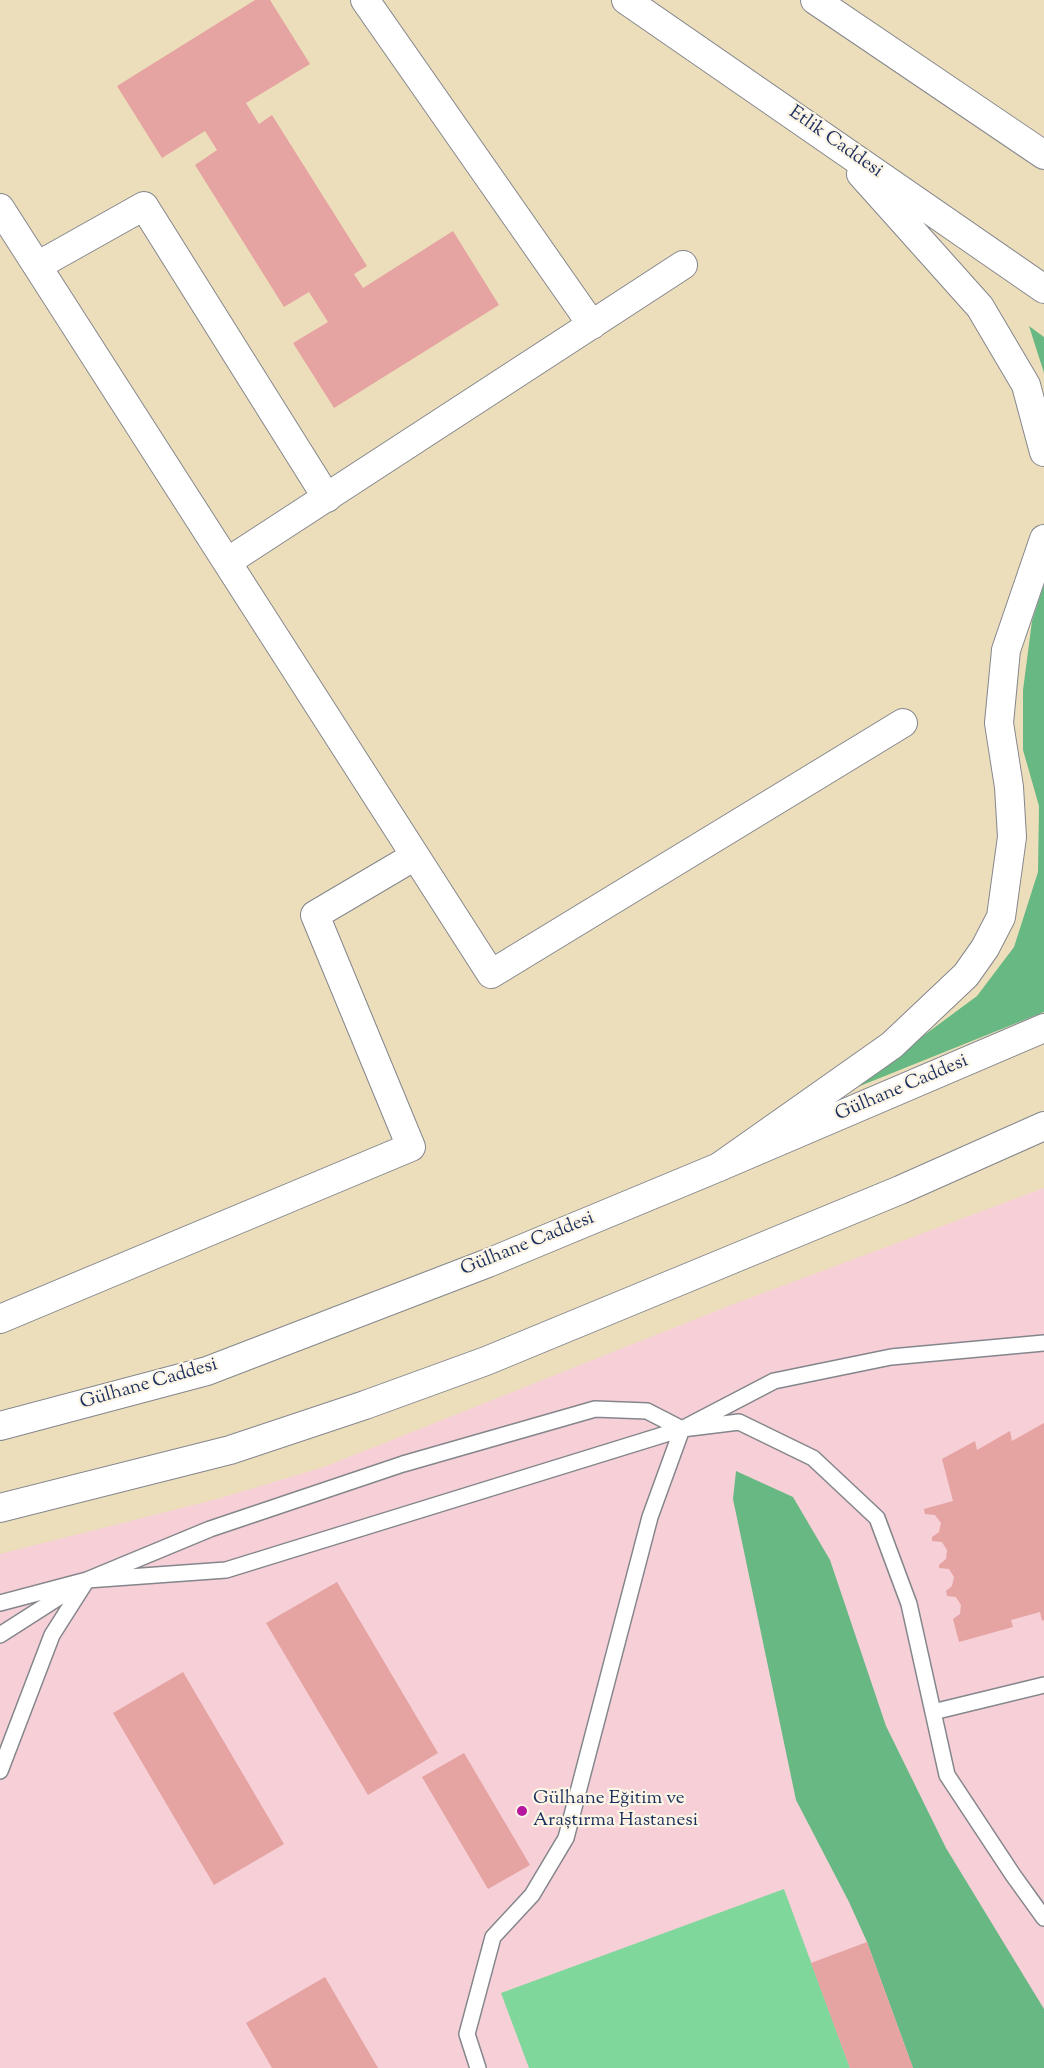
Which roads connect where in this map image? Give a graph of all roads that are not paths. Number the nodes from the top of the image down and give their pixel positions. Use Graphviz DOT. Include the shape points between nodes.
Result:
graph roads {
  1 [pos="365,0"];
  2 [pos="626,0"];
  3 [pos="815,0"];
  4 [pos="828,138"];
  5 [pos="1044,155"];
  6 [pos="0,208"];
  7 [pos="683,265"];
  8 [pos="37,266"];
  9 [pos="1044,288"];
  10 [pos="592,325"];
  11 [pos="1044,452"];
  12 [pos="326,498"];
  13 [pos="1044,539"];
  14 [pos="227,562"];
  15 [pos="903,723"];
  16 [pos="416,856"];
  17 [pos="1044,1028"];
  18 [pos="1044,1126"];
  19 [pos="719,1167"];
  20 [pos="0,1319"];
  21 [pos="1044,1342"];
  22 [pos="0,1426"];
  23 [pos="682,1429"];
  24 [pos="0,1508"];
  25 [pos="87,1580"];
  26 [pos="0,1603"];
  27 [pos="0,1635"];
  28 [pos="1044,1685"];
  29 [pos="933,1712"];
  30 [pos="0,1771"];
  31 [pos="1044,1918"];
  32 [pos="478,2068"];
  1 -- 10 [label="main road"];
  2 -- 4 [label="main road, Etlik Caddesi"];
  3 -- 5 [label="main road"];
  4 -- 9 [label="main road, Etlik Caddesi"];
  4 -- 11 [label="main road" via="980,307 1026,385"];
  6 -- 8 [label="main road"];
  7 -- 10 [label="main road"];
  8 -- 12 [label="main road" via="144,206"];
  8 -- 14 [label="main road"];
  10 -- 12 [label="main road"];
  12 -- 14 [label="main road"];
  13 -- 19 [label="main road" via="1006,650 999,723 1009,787 1012,837 1001,917 985,948 966,975 892,1044"];
  14 -- 16 [label="main road"];
  15 -- 16 [label="main road" via="491,974"];
  16 -- 20 [label="main road" via="315,915 411,1147"];
  17 -- 19 [label="main road, Gülhane Caddesi"];
  18 -- 24 [label="main road" via="900,1190 495,1357 366,1405 230,1450"];
  19 -- 22 [label="main road, Gülhane Caddesi" via="488,1263 207,1371"];
  21 -- 23 [label="lane" via="891,1357 774,1381"];
  23 -- 25 [label="lane" via="226,1570"];
  23 -- 25 [label="lane" via="647,1412 595,1409 403,1464 210,1529"];
  23 -- 29 [label="lane" via="740,1422 813,1458 877,1518 909,1604"];
  23 -- 32 [label="lane" via="650,1518 566,1838 532,1895 493,1937 467,2034"];
  25 -- 26 [label="lane"];
  25 -- 27 [label="lane"];
  25 -- 30 [label="lane" via="52,1635"];
  28 -- 29 [label="lane"];
  29 -- 31 [label="lane" via="947,1775"];
}
